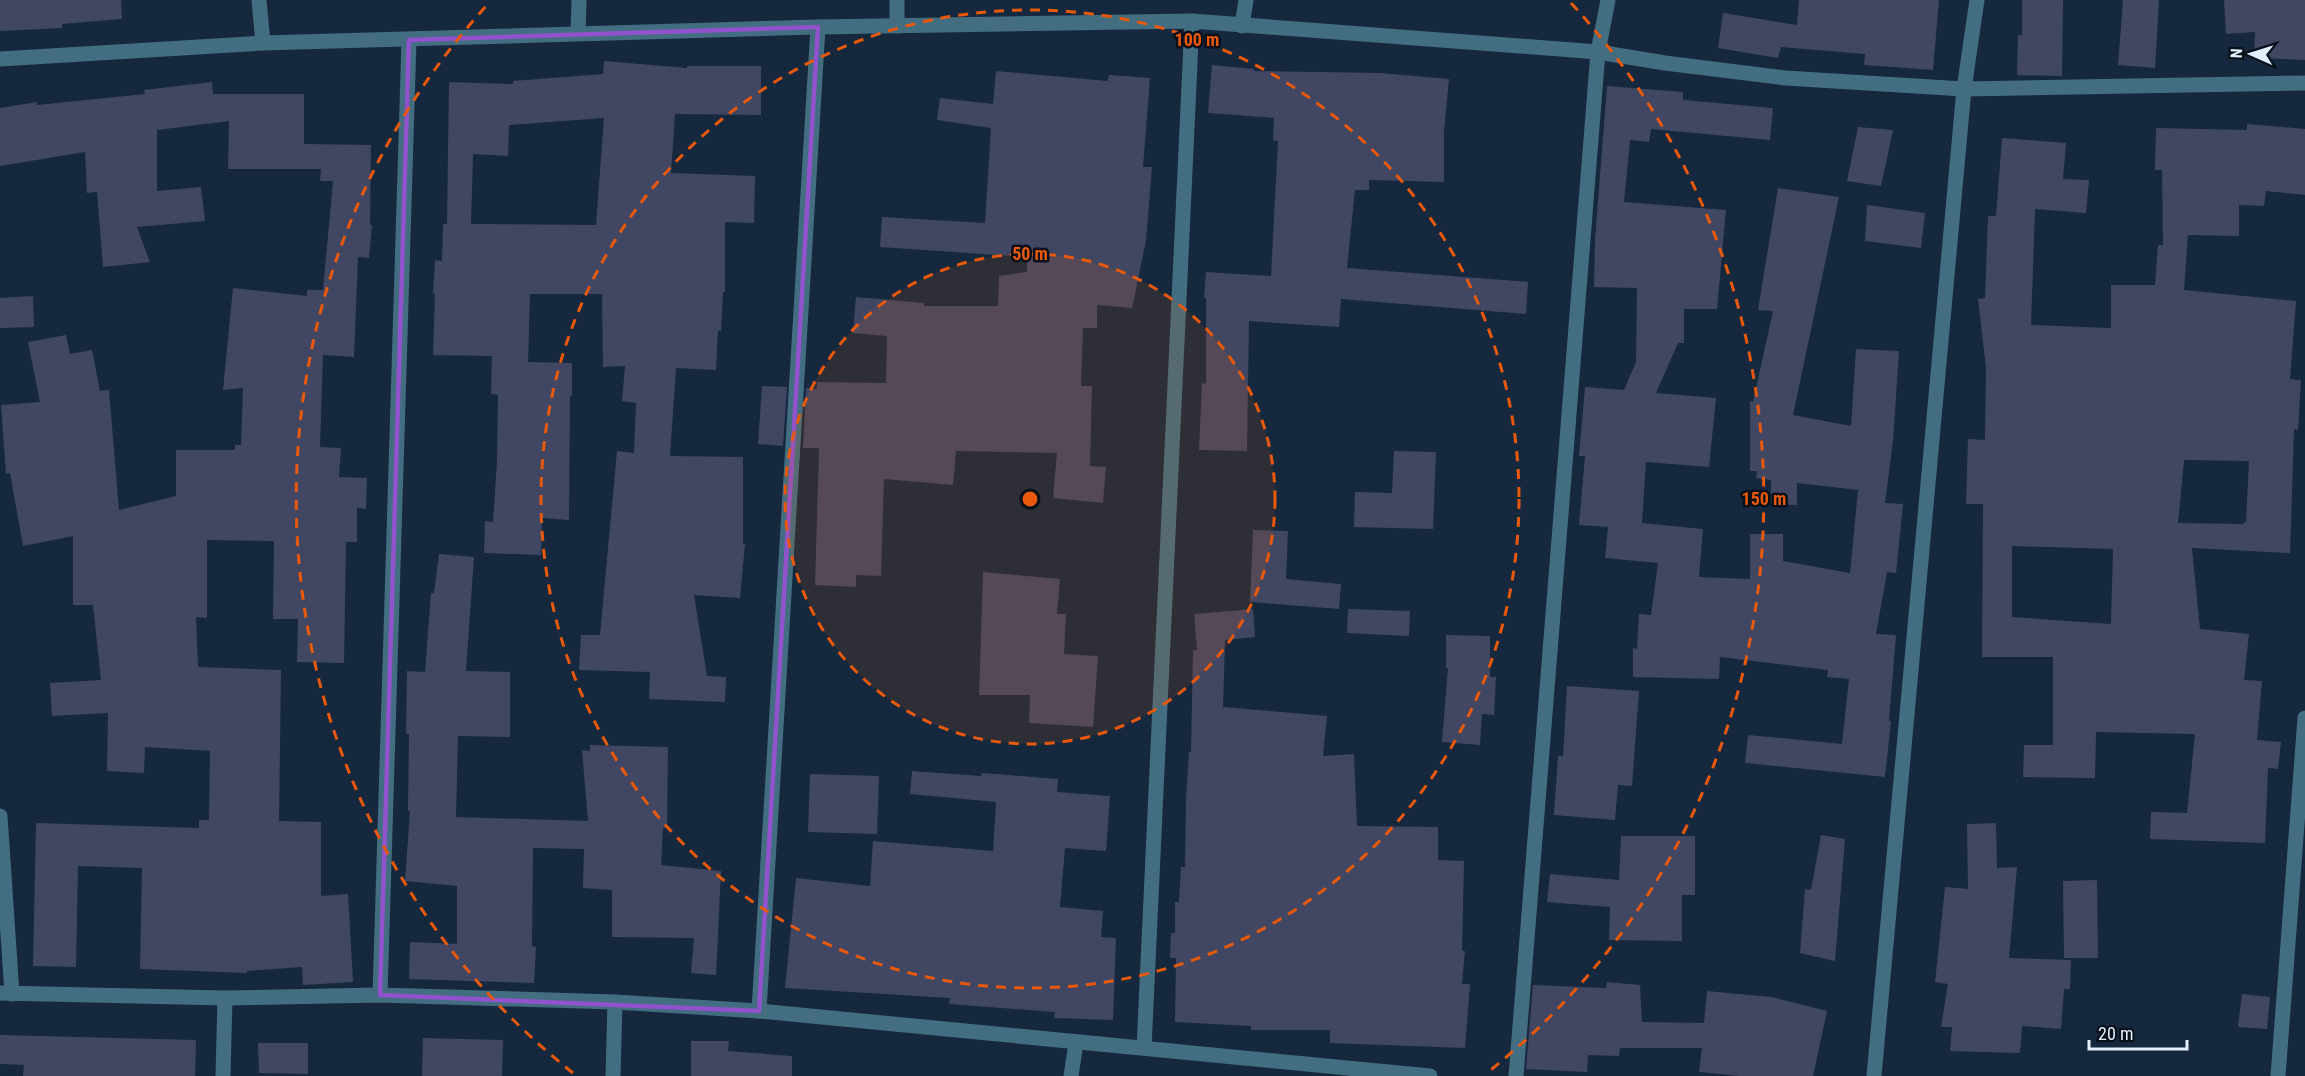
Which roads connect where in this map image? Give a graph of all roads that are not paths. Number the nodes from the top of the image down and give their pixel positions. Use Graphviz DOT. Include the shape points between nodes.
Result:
graph roads {
  1 [pos="259,0"];
  2 [pos="579,0"];
  3 [pos="897,0"];
  4 [pos="1245,0"];
  5 [pos="1608,0"];
  6 [pos="1977,0"];
  7 [pos="1192,21"];
  8 [pos="897,26"];
  9 [pos="1242,26"];
  10 [pos="818,27"];
  11 [pos="578,33"];
  12 [pos="409,40"];
  13 [pos="263,43"];
  14 [pos="1598,52"];
  15 [pos="0,59"];
  16 [pos="2305,83"];
  17 [pos="1964,89"];
  18 [pos="2305,718"];
  19 [pos="0,816"];
  20 [pos="6,994"];
  21 [pos="380,995"];
  22 [pos="225,998"];
  23 [pos="615,1002"];
  24 [pos="759,1011"];
  25 [pos="1076,1043"];
  26 [pos="1144,1048"];
  27 [pos="223,1076"];
  28 [pos="613,1076"];
  29 [pos="1071,1076"];
  30 [pos="1430,1076"];
  31 [pos="1516,1076"];
  32 [pos="1874,1076"];
  33 [pos="2278,1076"];
  1 -- 13 [label="street"];
  2 -- 11 [label="street"];
  3 -- 8 [label="street"];
  4 -- 9 [label="street"];
  5 -- 14 [label="street"];
  6 -- 17 [label="street"];
  7 -- 8 [label="street"];
  7 -- 9 [label="street"];
  7 -- 26 [label="street"];
  8 -- 10 [label="street"];
  9 -- 14 [label="street"];
  10 -- 11 [label="street"];
  10 -- 24 [label="street"];
  11 -- 12 [label="street"];
  12 -- 13 [label="street"];
  12 -- 21 [label="street"];
  13 -- 15 [label="street"];
  14 -- 17 [label="street" via="1786,78"];
  14 -- 31 [label="street"];
  16 -- 17 [label="street"];
  17 -- 32 [label="street"];
  18 -- 33 [label="street"];
  19 -- 20 [label="street"];
  20 -- 22 [label="street"];
  21 -- 22 [label="street"];
  21 -- 23 [label="street"];
  22 -- 27 [label="street"];
  23 -- 24 [label="street"];
  23 -- 28 [label="street"];
  24 -- 25 [label="street"];
  25 -- 26 [label="street"];
  25 -- 29 [label="street"];
  26 -- 30 [label="street"];
}
